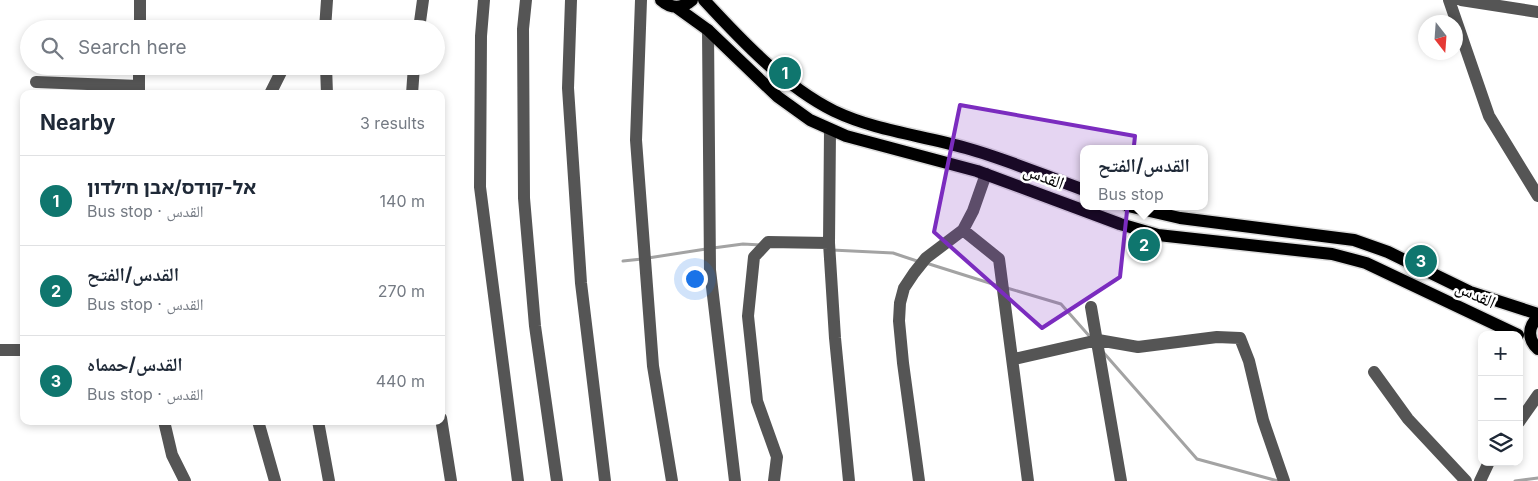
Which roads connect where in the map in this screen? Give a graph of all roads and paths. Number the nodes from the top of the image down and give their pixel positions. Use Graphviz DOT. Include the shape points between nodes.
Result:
graph roads {
  1 [pos="140,0"];
  2 [pos="327,0"];
  3 [pos="423,0"];
  4 [pos="484,0"];
  5 [pos="526,0"];
  6 [pos="571,0"];
  7 [pos="641,0"];
  8 [pos="661,0"];
  9 [pos="692,0"];
  10 [pos="704,0"];
  11 [pos="1450,0"];
  12 [pos="1461,0"];
  13 [pos="1514,4"];
  14 [pos="676,7"];
  15 [pos="1538,12"];
  16 [pos="140,20"];
  17 [pos="326,20"];
  18 [pos="420,20"];
  19 [pos="708,30"];
  20 [pos="139,75"];
  21 [pos="280,75"];
  22 [pos="326,75"];
  23 [pos="413,75"];
  24 [pos="36,82"];
  25 [pos="139,90"];
  26 [pos="272,90"];
  27 [pos="327,90"];
  28 [pos="412,90"];
  29 [pos="830,130"];
  30 [pos="986,174"];
  31 [pos="1080,189"];
  32 [pos="1538,196"];
  33 [pos="1080,209"];
  34 [pos="1082,210"];
  35 [pos="1145,210"];
  36 [pos="962,230"];
  37 [pos="829,242"];
  38 [pos="1092,307"];
  39 [pos="1538,314"];
  40 [pos="1538,318"];
  41 [pos="1510,331"];
  42 [pos="1523,338"];
  43 [pos="1098,340"];
  44 [pos="1537,349"];
  45 [pos="0,350"];
  46 [pos="20,350"];
  47 [pos="1014,359"];
  48 [pos="1374,372"];
  49 [pos="1536,403"];
  50 [pos="1520,421"];
  51 [pos="165,425"];
  52 [pos="259,425"];
  53 [pos="319,425"];
  54 [pos="442,425"];
  55 [pos="1487,466"];
  56 [pos="185,481"];
  57 [pos="275,481"];
  58 [pos="329,481"];
  59 [pos="451,481"];
  60 [pos="518,481"];
  61 [pos="557,481"];
  62 [pos="605,481"];
  63 [pos="672,481"];
  64 [pos="735,481"];
  65 [pos="774,481"];
  66 [pos="849,481"];
  67 [pos="919,481"];
  68 [pos="1028,481"];
  69 [pos="1121,481"];
  70 [pos="1284,481"];
  71 [pos="1466,481"];
  72 [pos="1480,481"];
  1 -- 16 [label="street"];
  2 -- 17 [label="street"];
  3 -- 18 [label="street"];
  4 -- 60 [label="street" via="480,187"];
  5 -- 61 [label="street" via="523,29 524,198 535,326"];
  6 -- 62 [label="street" via="568,88 579,264"];
  7 -- 63 [label="street" via="636,140 653,366"];
  8 -- 14 [label="main road, القدس"];
  9 -- 14 [label="main road"];
  10 -- 31 [label="main road, القدس" via="797,88 832,110 878,128 988,155"];
  11 -- 32 [label="street" via="1489,116"];
  12 -- 13 [label="street"];
  13 -- 15 [label="street"];
  14 -- 19 [label="main road, القدس"];
  19 -- 29 [label="main road, القدس" via="778,98"];
  19 -- 64 [label="street" via="710,270"];
  20 -- 25 [label="street"];
  21 -- 26 [label="street"];
  22 -- 27 [label="street"];
  23 -- 28 [label="street"];
  24 -- 25 [label="street"];
  29 -- 30 [label="main road, القدس" via="862,142"];
  29 -- 37 [label="street"];
  30 -- 33 [label="main road, القدس"];
  30 -- 36 [label="street" via="973,211"];
  34 -- 41 [label="main road, القدس" via="1158,235 1332,254 1366,263"];
  35 -- 39 [label="main road, القدس" via="1180,218 1354,240 1388,252 1476,294"];
  36 -- 47 [label="street" via="999,259"];
  36 -- 67 [label="street" via="920,266 904,288 900,303 902,363"];
  37 -- 65 [label="street" via="768,242 754,257 748,316 757,401 777,456"];
  37 -- 66 [label="street"];
  38 -- 43 [label="street"];
  40 -- 44 [label="main road" via="1530,332"];
  42 -- 44 [label="main road, القدس"];
  43 -- 47 [label="street"];
  43 -- 69 [label="street"];
  43 -- 70 [label="street" via="1138,347 1217,337 1240,338"];
  45 -- 46 [label="street"];
  47 -- 68 [label="street"];
  48 -- 71 [label="street" via="1408,418"];
  49 -- 50 [label="street"];
  51 -- 56 [label="street" via="172,455"];
  52 -- 57 [label="street"];
  53 -- 58 [label="street"];
  54 -- 59 [label="street"];
  55 -- 72 [label="street"];
}
